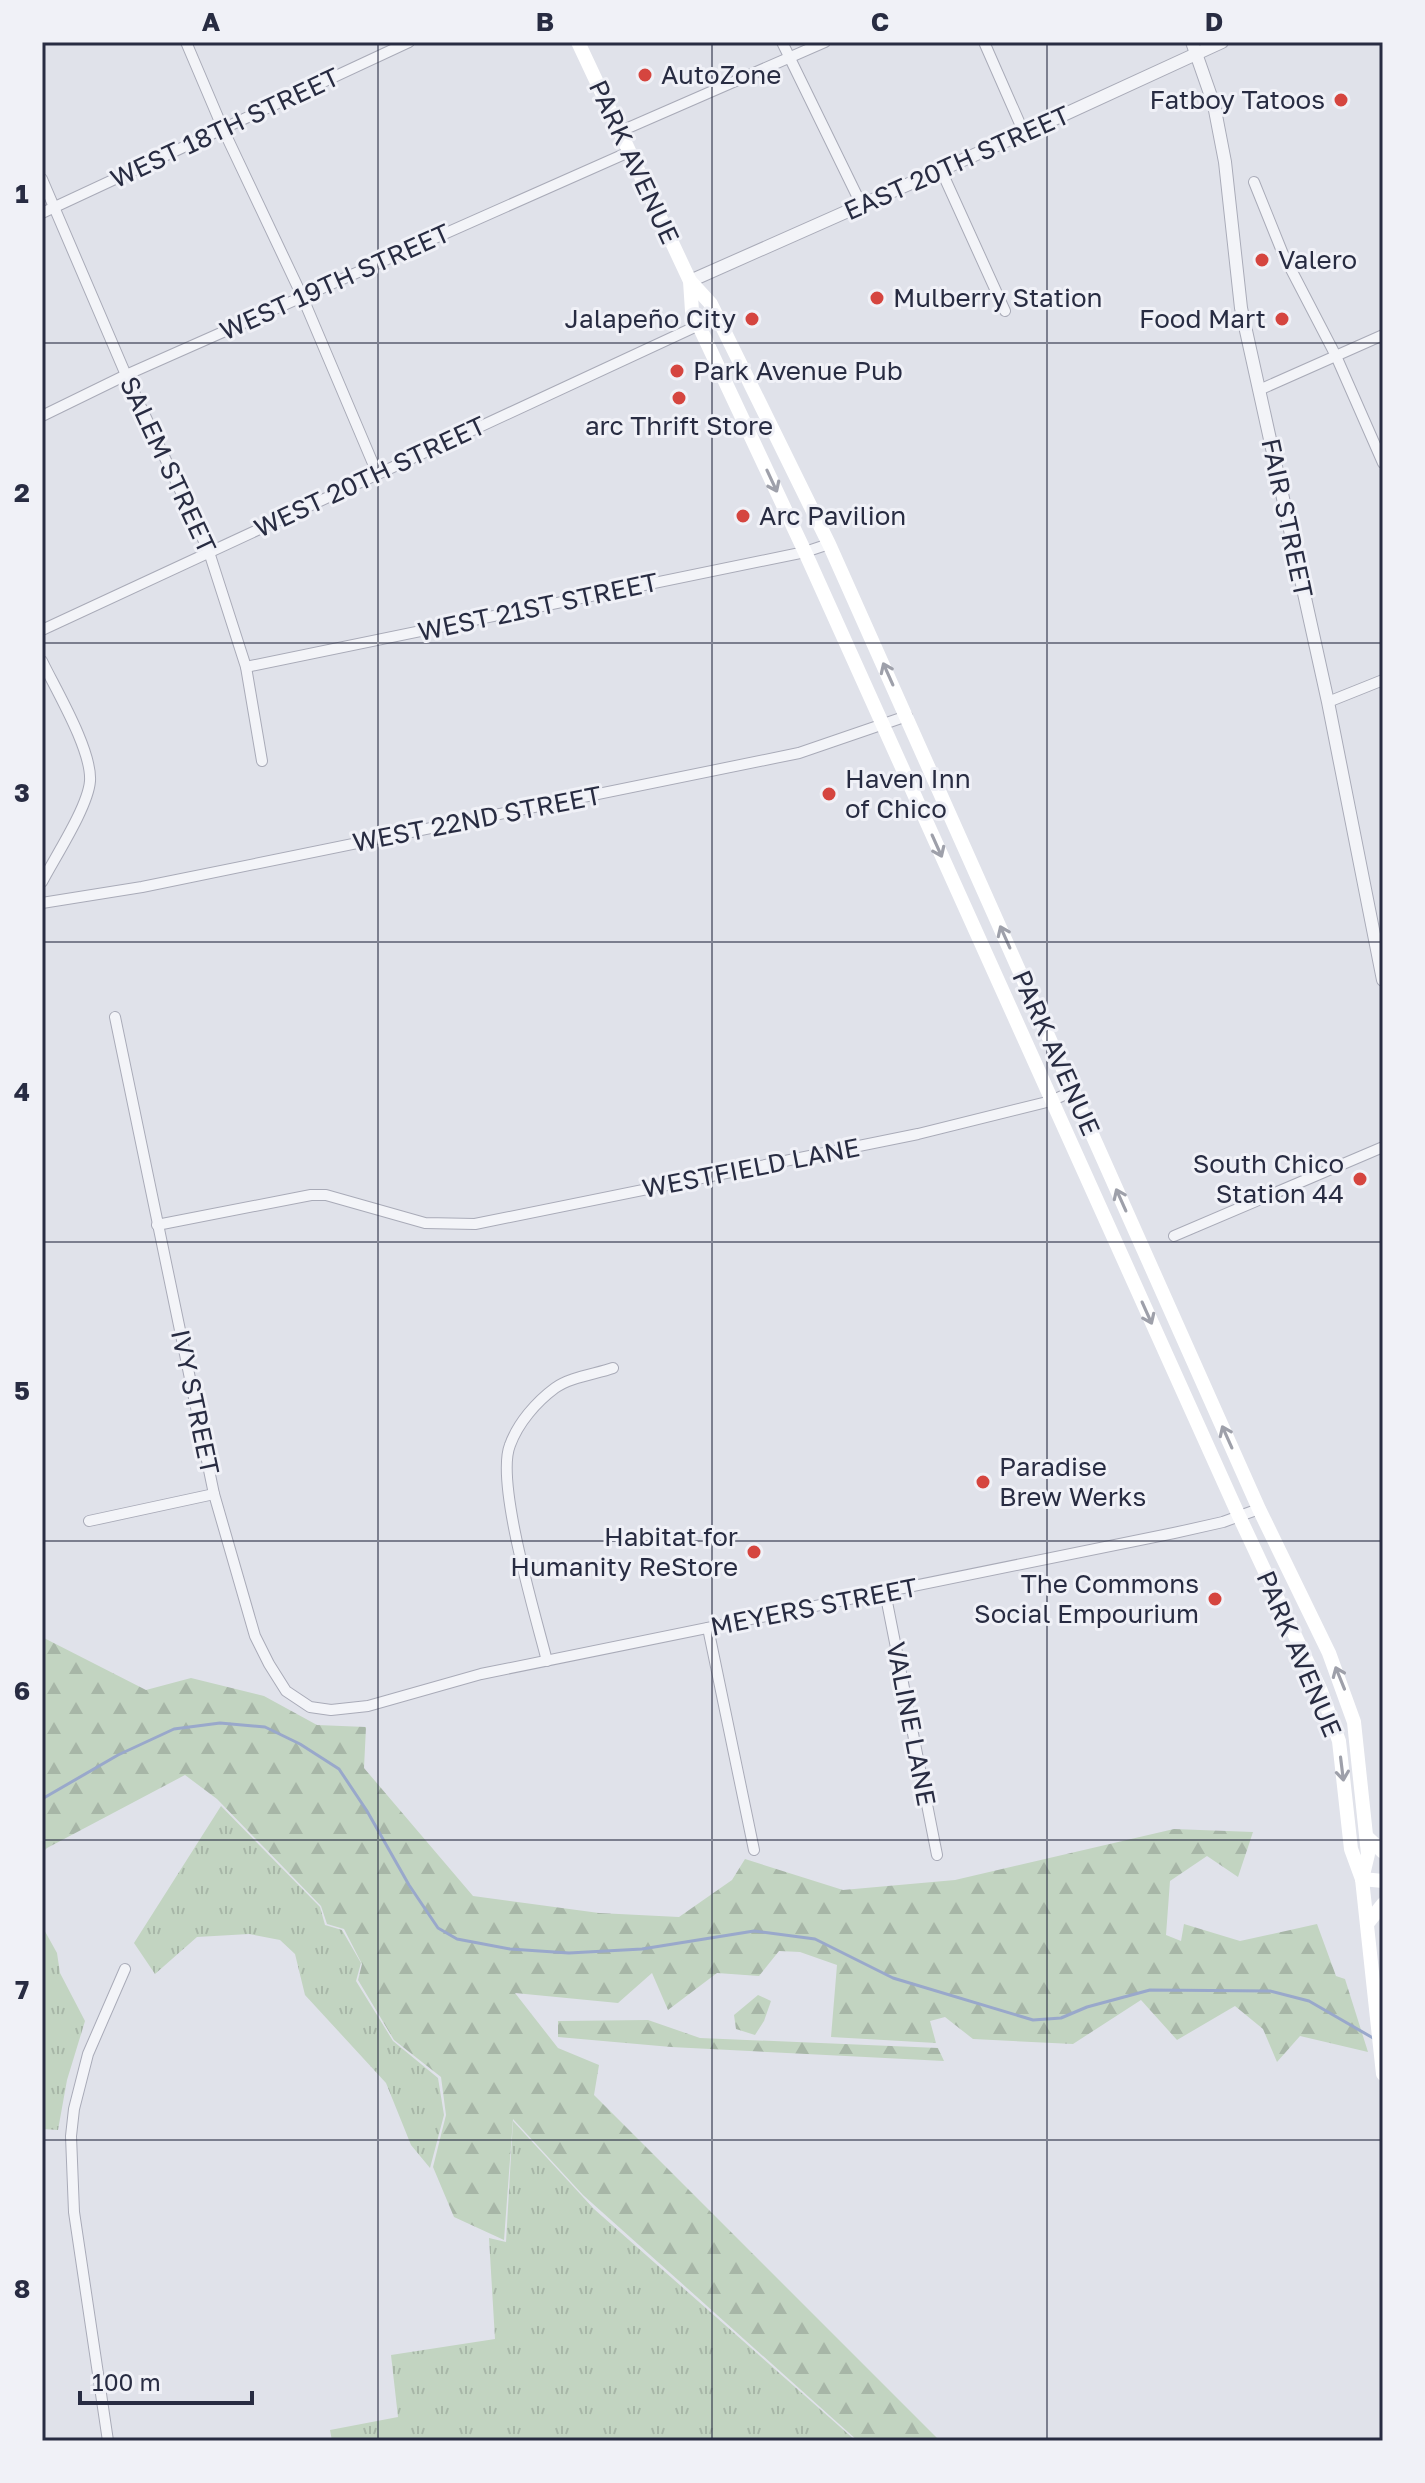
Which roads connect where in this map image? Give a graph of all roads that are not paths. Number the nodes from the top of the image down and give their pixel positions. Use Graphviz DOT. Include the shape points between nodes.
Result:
graph roads {
  1 [pos="186,42"];
  2 [pos="409,42"];
  3 [pos="578,42"];
  4 [pos="782,42"];
  5 [pos="825,42"];
  6 [pos="984,42"];
  7 [pos="1192,42"];
  8 [pos="1222,42"];
  9 [pos="383,47"];
  10 [pos="1198,55"];
  11 [pos="790,58"];
  12 [pos="223,129"];
  13 [pos="621,131"];
  14 [pos="1024,133"];
  15 [pos="629,152"];
  16 [pos="941,170"];
  17 [pos="42,179"];
  18 [pos="1254,182"];
  19 [pos="862,206"];
  20 [pos="55,207"];
  21 [pos="42,213"];
  22 [pos="690,281"];
  23 [pos="302,296"];
  24 [pos="1005,311"];
  25 [pos="699,325"];
  26 [pos="1383,335"];
  27 [pos="1336,356"];
  28 [pos="126,375"];
  29 [pos="1259,390"];
  30 [pos="42,416"];
  31 [pos="1383,463"];
  32 [pos="377,473"];
  33 [pos="829,544"];
  34 [pos="209,552"];
  35 [pos="805,552"];
  36 [pos="42,630"];
  37 [pos="42,661"];
  38 [pos="246,667"];
  39 [pos="1383,680"];
  40 [pos="1328,702"];
  41 [pos="907,716"];
  42 [pos="883,726"];
  43 [pos="262,761"];
  44 [pos="42,882"];
  45 [pos="42,903"];
  46 [pos="1383,980"];
  47 [pos="115,1017"];
  48 [pos="1073,1091"];
  49 [pos="1051,1101"];
  50 [pos="1383,1147"];
  51 [pos="157,1225"];
  52 [pos="1174,1236"];
  53 [pos="613,1368"];
  54 [pos="214,1494"];
  55 [pos="1259,1509"];
  56 [pos="1239,1516"];
  57 [pos="89,1521"];
  58 [pos="885,1592"];
  59 [pos="708,1628"];
  60 [pos="547,1661"];
  61 [pos="368,1706"];
  62 [pos="1367,1837"];
  63 [pos="754,1850"];
  64 [pos="1383,1852"];
  65 [pos="937,1855"];
  66 [pos="1362,1879"];
  67 [pos="1383,1881"];
  68 [pos="1383,1904"];
  69 [pos="1367,1924"];
  70 [pos="125,1969"];
  71 [pos="1383,2074"];
  72 [pos="108,2441"];
  1 -- 12 [label="street"];
  2 -- 9 [label="street, WEST 18TH STREET"];
  3 -- 13 [label="main road, PARK AVENUE"];
  4 -- 11 [label="street"];
  5 -- 11 [label="street"];
  6 -- 14 [label="street"];
  7 -- 10 [label="street, FAIR STREET"];
  8 -- 10 [label="street, EAST 20TH STREET"];
  9 -- 12 [label="street, WEST 18TH STREET"];
  10 -- 14 [label="street, EAST 20TH STREET"];
  10 -- 29 [label="street, FAIR STREET" via="1225,162 1241,308"];
  11 -- 13 [label="street"];
  11 -- 19 [label="street"];
  12 -- 20 [label="street, WEST 18TH STREET"];
  12 -- 23 [label="street"];
  13 -- 15 [label="main road, PARK AVENUE"];
  14 -- 16 [label="street, EAST 20TH STREET"];
  15 -- 22 [label="main road, PARK AVENUE"];
  15 -- 23 [label="street, WEST 19TH STREET"];
  16 -- 19 [label="street, EAST 20TH STREET"];
  16 -- 24 [label="street"];
  17 -- 20 [label="street, SALEM STREET"];
  18 -- 27 [label="street" via="1283,254"];
  19 -- 22 [label="street, EAST 20TH STREET"];
  20 -- 21 [label="street, WEST 18TH STREET"];
  20 -- 28 [label="street, SALEM STREET"];
  22 -- 25 [label="main road, PARK AVENUE" via="692,311"];
  22 -- 33 [label="main road, PARK AVENUE" via="711,304"];
  23 -- 28 [label="street, WEST 19TH STREET"];
  23 -- 32 [label="street"];
  25 -- 32 [label="street, WEST 20TH STREET"];
  25 -- 35 [label="main road, PARK AVENUE, one-way"];
  26 -- 27 [label="street"];
  27 -- 29 [label="street"];
  27 -- 31 [label="street"];
  28 -- 30 [label="street, WEST 19TH STREET"];
  28 -- 34 [label="street, SALEM STREET"];
  29 -- 40 [label="street, FAIR STREET"];
  32 -- 34 [label="street, WEST 20TH STREET"];
  33 -- 35 [label="street, WEST 21ST STREET"];
  41 -- 33 [label="main road, PARK AVENUE, one-way"];
  34 -- 36 [label="street, WEST 20TH STREET"];
  34 -- 38 [label="street, SALEM STREET"];
  35 -- 38 [label="street, WEST 21ST STREET"];
  35 -- 42 [label="main road, PARK AVENUE"];
  37 -- 44 [label="street" via="84,746 90,781"];
  38 -- 43 [label="street, SALEM STREET"];
  39 -- 40 [label="street"];
  40 -- 46 [label="street, FAIR STREET"];
  41 -- 42 [label="street, WEST 22ND STREET"];
  48 -- 41 [label="main road, PARK AVENUE, one-way"];
  42 -- 45 [label="street, WEST 22ND STREET" via="774,759"];
  42 -- 49 [label="main road, PARK AVENUE, one-way"];
  47 -- 51 [label="street, IVY STREET"];
  48 -- 49 [label="street, WESTFIELD LANE"];
  55 -- 48 [label="main road, PARK AVENUE, one-way"];
  49 -- 51 [label="street, WESTFIELD LANE" via="918,1134 475,1224 425,1223 311,1195"];
  49 -- 56 [label="main road, PARK AVENUE, one-way"];
  50 -- 52 [label="street"];
  51 -- 54 [label="street, IVY STREET"];
  53 -- 60 [label="street" via="557,1386 526,1416 508,1447 510,1510"];
  54 -- 57 [label="street"];
  54 -- 61 [label="street, IVY STREET" via="255,1636 286,1691 310,1707"];
  55 -- 56 [label="street, MEYERS STREET"];
  62 -- 55 [label="main road, PARK AVENUE, one-way" via="1347,1697"];
  56 -- 58 [label="street, MEYERS STREET"];
  56 -- 66 [label="main road, PARK AVENUE, one-way" via="1339,1741 1351,1849"];
  58 -- 59 [label="street, MEYERS STREET"];
  58 -- 65 [label="street, VALINE LANE"];
  59 -- 60 [label="street, MEYERS STREET"];
  59 -- 63 [label="street"];
  60 -- 61 [label="street, MEYERS STREET" via="435,1685"];
  62 -- 64 [label="main road"];
  62 -- 66 [label="main road, PARK AVENUE"];
  66 -- 67 [label="main road"];
  66 -- 69 [label="main road"];
  68 -- 69 [label="main road"];
  69 -- 71 [label="main road"];
  70 -- 72 [label="street" via="88,2054 71,2136 74,2212"];
}
